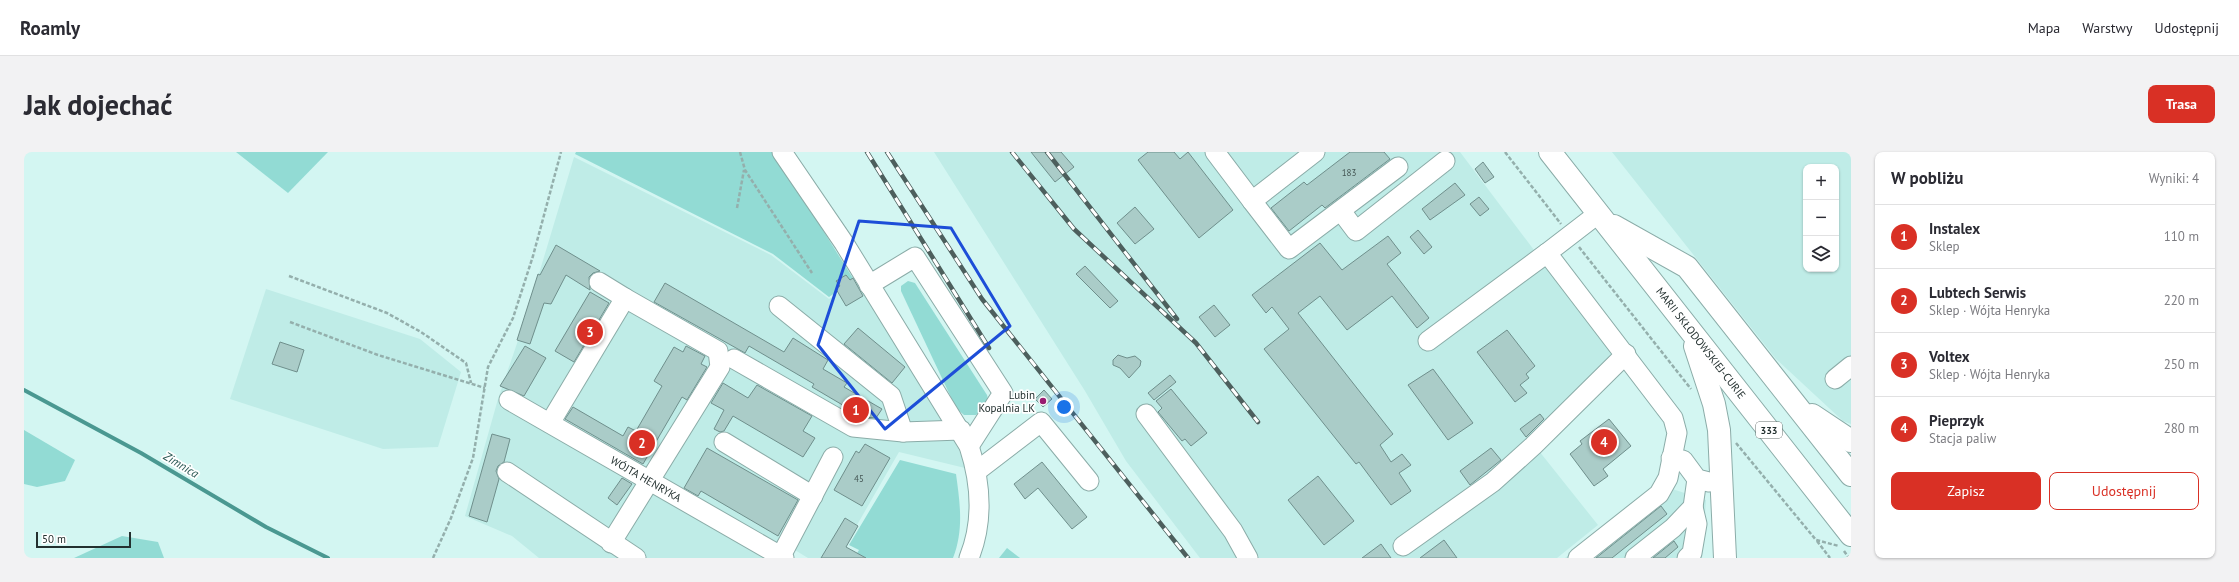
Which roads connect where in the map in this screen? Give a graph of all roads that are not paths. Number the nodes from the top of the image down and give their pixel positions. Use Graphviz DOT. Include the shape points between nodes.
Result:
graph roads {
  1 [pos="782,152"];
  2 [pos="1215,152"];
  3 [pos="1315,152"];
  4 [pos="1550,152"];
  5 [pos="1445,162"];
  6 [pos="1398,167"];
  7 [pos="1252,201"];
  8 [pos="1341,210"];
  9 [pos="1602,217"];
  10 [pos="1547,253"];
  11 [pos="599,282"];
  12 [pos="869,285"];
  13 [pos="624,298"];
  14 [pos="779,306"];
  15 [pos="1687,326"];
  16 [pos="1428,341"];
  17 [pos="1626,354"];
  18 [pos="734,359"];
  19 [pos="1851,366"];
  20 [pos="1835,379"];
  21 [pos="509,400"];
  22 [pos="1796,405"];
  23 [pos="1146,414"];
  24 [pos="550,423"];
  25 [pos="903,432"];
  26 [pos="965,438"];
  27 [pos="1851,441"];
  28 [pos="724,442"];
  29 [pos="833,457"];
  30 [pos="1671,458"];
  31 [pos="977,471"];
  32 [pos="507,472"];
  33 [pos="1851,474"];
  34 [pos="1697,479"];
  35 [pos="650,481"];
  36 [pos="1089,481"];
  37 [pos="1722,486"];
  38 [pos="813,496"];
  39 [pos="1693,506"];
  40 [pos="611,543"];
  41 [pos="1846,544"];
  42 [pos="1403,546"];
  43 [pos="782,557"];
  44 [pos="636,558"];
  45 [pos="968,558"];
  46 [pos="1248,558"];
  47 [pos="1578,558"];
  48 [pos="1635,558"];
  49 [pos="1687,558"];
  50 [pos="1725,558"];
  1 -- 12 [label="street"];
  2 -- 7 [label="street"];
  3 -- 7 [label="street"];
  4 -- 9 [label="main road, MARII SKŁODOWSKIEJ-CURIE / 333"];
  5 -- 8 [label="street" via="1356,230"];
  6 -- 8 [label="street"];
  7 -- 8 [label="street" via="1289,249"];
  9 -- 10 [label="street"];
  9 -- 15 [label="main road, MARII SKŁODOWSKIEJ-CURIE / 333"];
  9 -- 22 [label="main road" via="1687,267"];
  10 -- 16 [label="street"];
  10 -- 17 [label="street"];
  11 -- 13 [label="street"];
  12 -- 26 [label="street"];
  12 -- 26 [label="street" via="915,257 1003,393"];
  13 -- 24 [label="street"];
  13 -- 35 [label="street" via="718,351 720,367"];
  14 -- 25 [label="street" via="891,396"];
  15 -- 37 [label="main road" via="1706,377 1720,433"];
  15 -- 41 [label="main road, MARII SKŁODOWSKIEJ-CURIE / 333"];
  17 -- 30 [label="street" via="1673,418 1677,433"];
  17 -- 42 [label="street" via="1533,446 1492,482"];
  18 -- 25 [label="street" via="853,427"];
  19 -- 20 [label="street"];
  21 -- 24 [label="street, WÓJTA HENRYKA"];
  22 -- 27 [label="main road"];
  22 -- 33 [label="main road"];
  23 -- 46 [label="street" via="1233,531"];
  24 -- 35 [label="street, WÓJTA HENRYKA"];
  25 -- 26 [label="street"];
  26 -- 31 [label="street"];
  28 -- 38 [label="street"];
  29 -- 38 [label="street"];
  30 -- 34 [label="street" via="1684,460"];
  30 -- 47 [label="street" via="1668,478 1659,494"];
  31 -- 36 [label="street" via="1040,422"];
  31 -- 45 [label="street" via="980,500 974,544"];
  32 -- 40 [label="street"];
  34 -- 37 [label="street"];
  34 -- 39 [label="street"];
  35 -- 40 [label="street"];
  35 -- 43 [label="street, WÓJTA HENRYKA"];
  37 -- 50 [label="main road"];
  38 -- 43 [label="street"];
  39 -- 48 [label="street" via="1673,528"];
  39 -- 49 [label="street" via="1697,524 1692,553"];
  40 -- 44 [label="street"];
}
